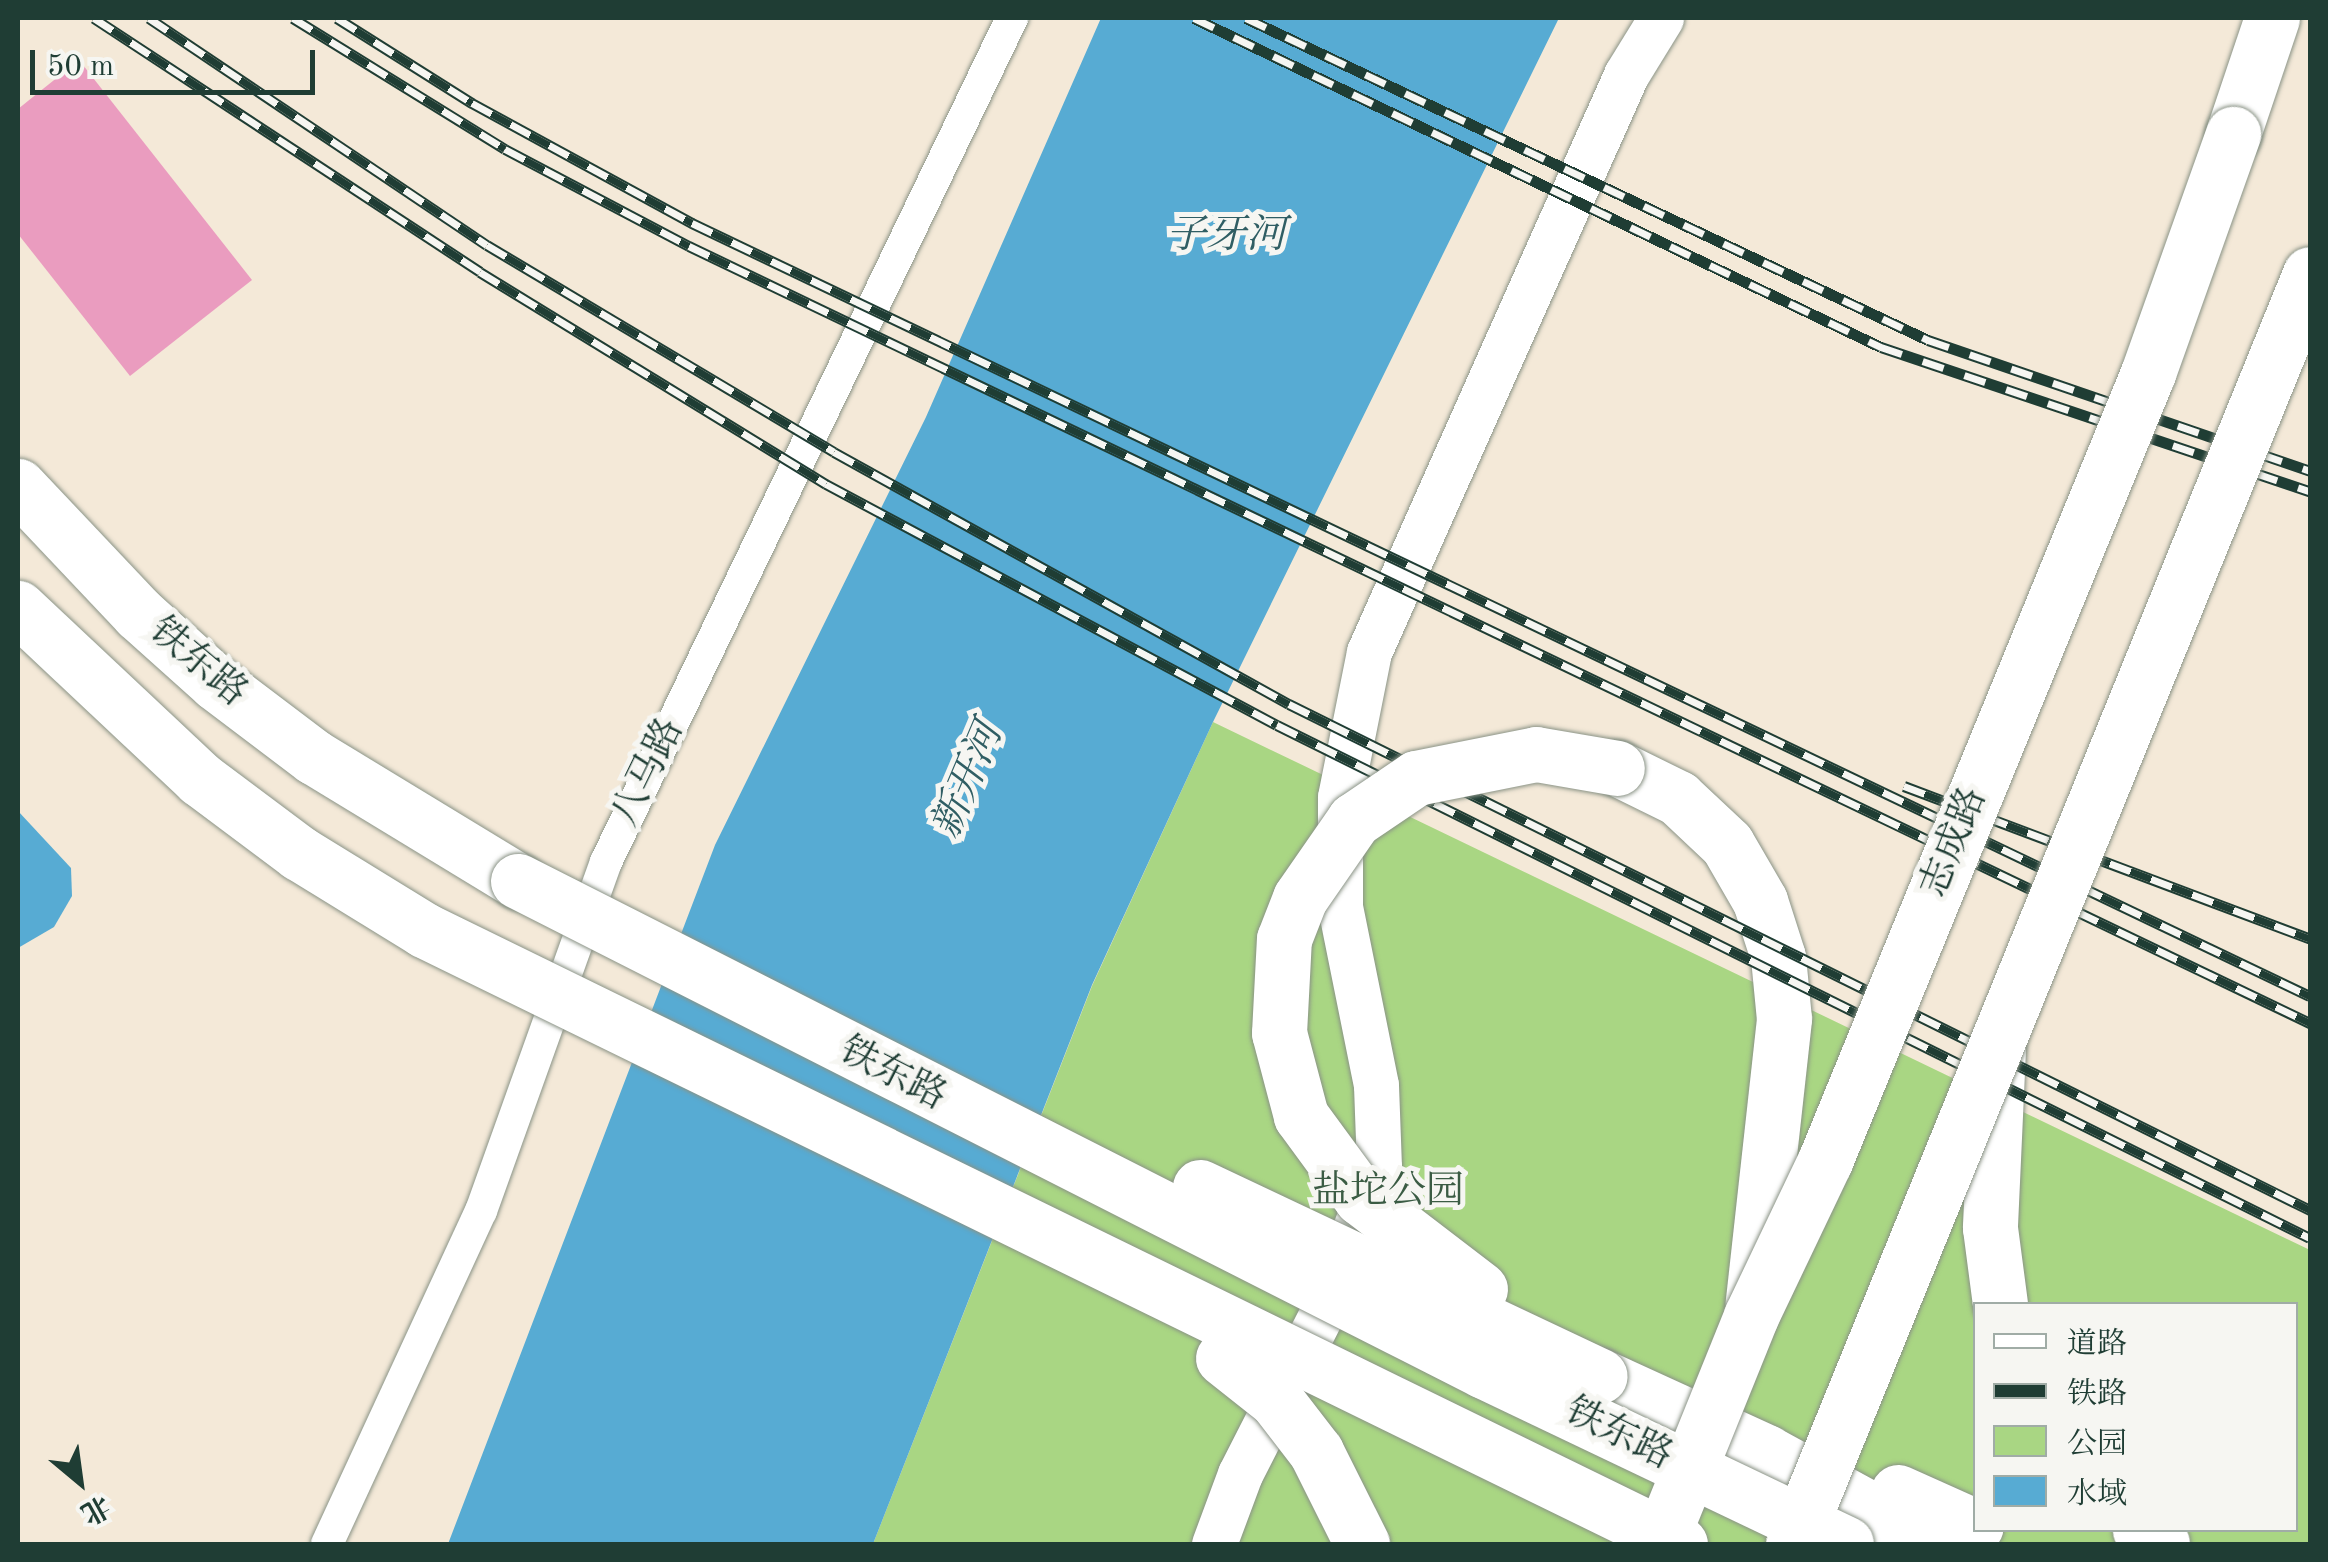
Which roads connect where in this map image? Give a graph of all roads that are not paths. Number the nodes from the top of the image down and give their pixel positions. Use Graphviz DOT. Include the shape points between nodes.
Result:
graph roads {
  1 [pos="1012,18"];
  2 [pos="1661,18"];
  3 [pos="2272,18"];
  4 [pos="2310,274"];
  5 [pos="18,486"];
  6 [pos="18,608"];
  7 [pos="518,881"];
  8 [pos="424,930"];
  9 [pos="1999,1034"];
  10 [pos="2000,1302"];
  11 [pos="1751,1316"];
  12 [pos="1224,1358"];
  13 [pos="1600,1376"];
  14 [pos="1766,1452"];
  15 [pos="1678,1519"];
  16 [pos="1973,1526"];
  17 [pos="1986,1532"];
  18 [pos="326,1544"];
  19 [pos="1214,1544"];
  20 [pos="1362,1544"];
  21 [pos="1598,1544"];
  22 [pos="1630,1544"];
  23 [pos="1659,1544"];
  24 [pos="1793,1544"];
  25 [pos="1846,1544"];
  26 [pos="1934,1544"];
  27 [pos="2012,1544"];
  1 -- 18 [label="street, 八马路" via="606,862 482,1211"];
  2 -- 19 [label="street" via="1626,75 1370,652 1340,797 1340,907 1376,1085 1379,1167 1320,1315 1240,1474"];
  3 -- 11 [label="highway, 志成路, bridge" via="2148,373 1825,1161"];
  4 -- 9 [label="highway, bridge"];
  5 -- 7 [label="highway, 铁东路" via="138,613 216,683 358,786"];
  6 -- 8 [label="highway, 铁东路, bridge" via="200,779 299,852"];
  7 -- 13 [label="highway, bridge" via="759,970"];
  7 -- 25 [label="highway, 铁东路, bridge" via="1466,1362"];
  8 -- 12 [label="highway, bridge" via="654,1077"];
  8 -- 15 [label="highway, 铁东路, bridge"];
  9 -- 10 [label="highway, bridge" via="1990,1228"];
  9 -- 24 [label="highway, bridge"];
  11 -- 13 [label="highway, bridge" via="1784,1004 1770,925 1738,860 1678,798 1618,768 1576,757 1494,757 1416,778 1354,820 1300,898 1276,986 1285,1071 1317,1142 1362,1198 1413,1244"];
  11 -- 15 [label="highway, 志成路, bridge"];
  12 -- 20 [label="highway, bridge" via="1276,1400 1316,1452"];
  12 -- 21 [label="highway, bridge"];
  13 -- 14 [label="highway"];
  14 -- 16 [label="highway" via="1910,1496"];
  14 -- 26 [label="highway"];
  15 -- 22 [label="highway, bridge"];
  15 -- 23 [label="highway, 志成路, bridge"];
  17 -- 27 [label="highway"];
}
